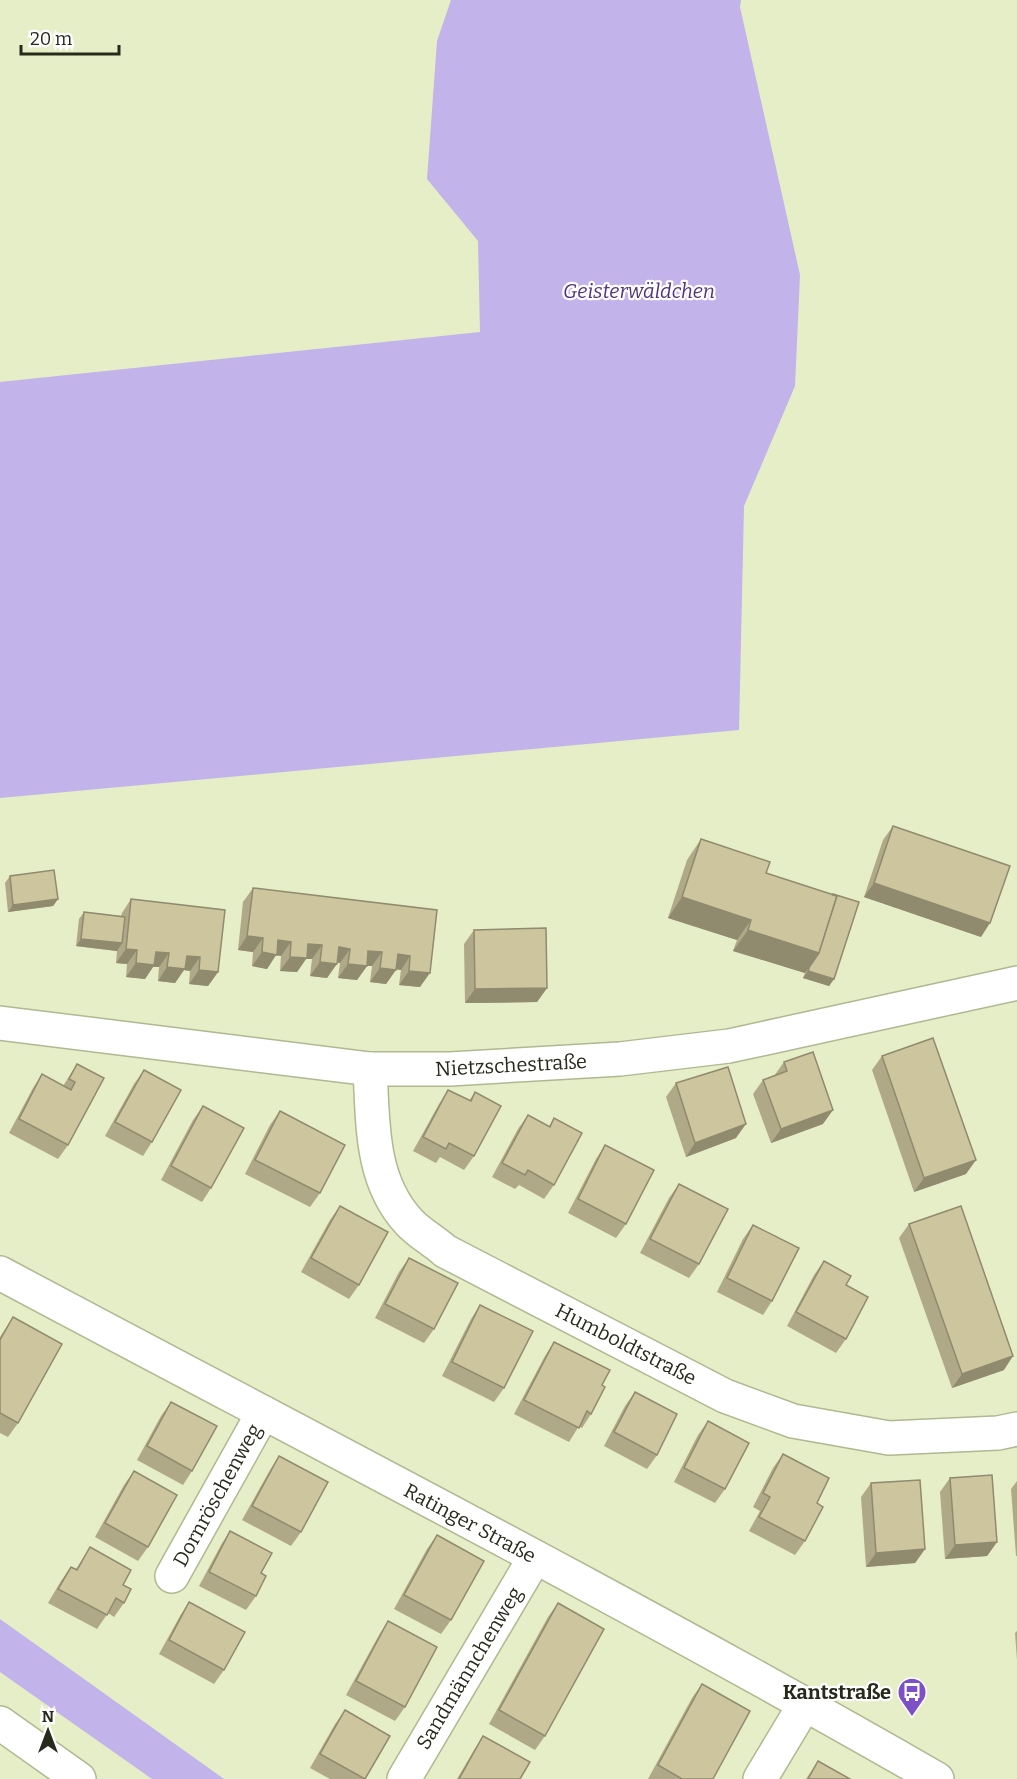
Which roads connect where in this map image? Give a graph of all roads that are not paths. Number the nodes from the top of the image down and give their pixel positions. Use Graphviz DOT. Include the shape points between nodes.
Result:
graph roads {
  1 [pos="1017,983"];
  2 [pos="0,1023"];
  3 [pos="370,1069"];
  4 [pos="0,1273"];
  5 [pos="263,1413"];
  6 [pos="1017,1429"];
  7 [pos="535,1557"];
  8 [pos="172,1576"];
  9 [pos="805,1704"];
  10 [pos="0,1723"];
  11 [pos="79,1779"];
  12 [pos="404,1779"];
  13 [pos="760,1779"];
  14 [pos="937,1779"];
  1 -- 3 [label="street, Nietzschestraße" via="729,1046 620,1059 450,1069"];
  2 -- 3 [label="street, Nietzschestraße"];
  3 -- 6 [label="street, Humboldtstraße" via="374,1149 386,1188 409,1222 446,1251 725,1396 794,1421 889,1438 998,1434"];
  4 -- 5 [label="street, Ratinger Straße"];
  5 -- 7 [label="street, Ratinger Straße"];
  5 -- 8 [label="street, Dornröschenweg"];
  7 -- 9 [label="street, Ratinger Straße"];
  7 -- 12 [label="street, Sandmännchenweg"];
  9 -- 13 [label="street"];
  9 -- 14 [label="street, Ratinger Straße"];
  10 -- 11 [label="street"];
}
